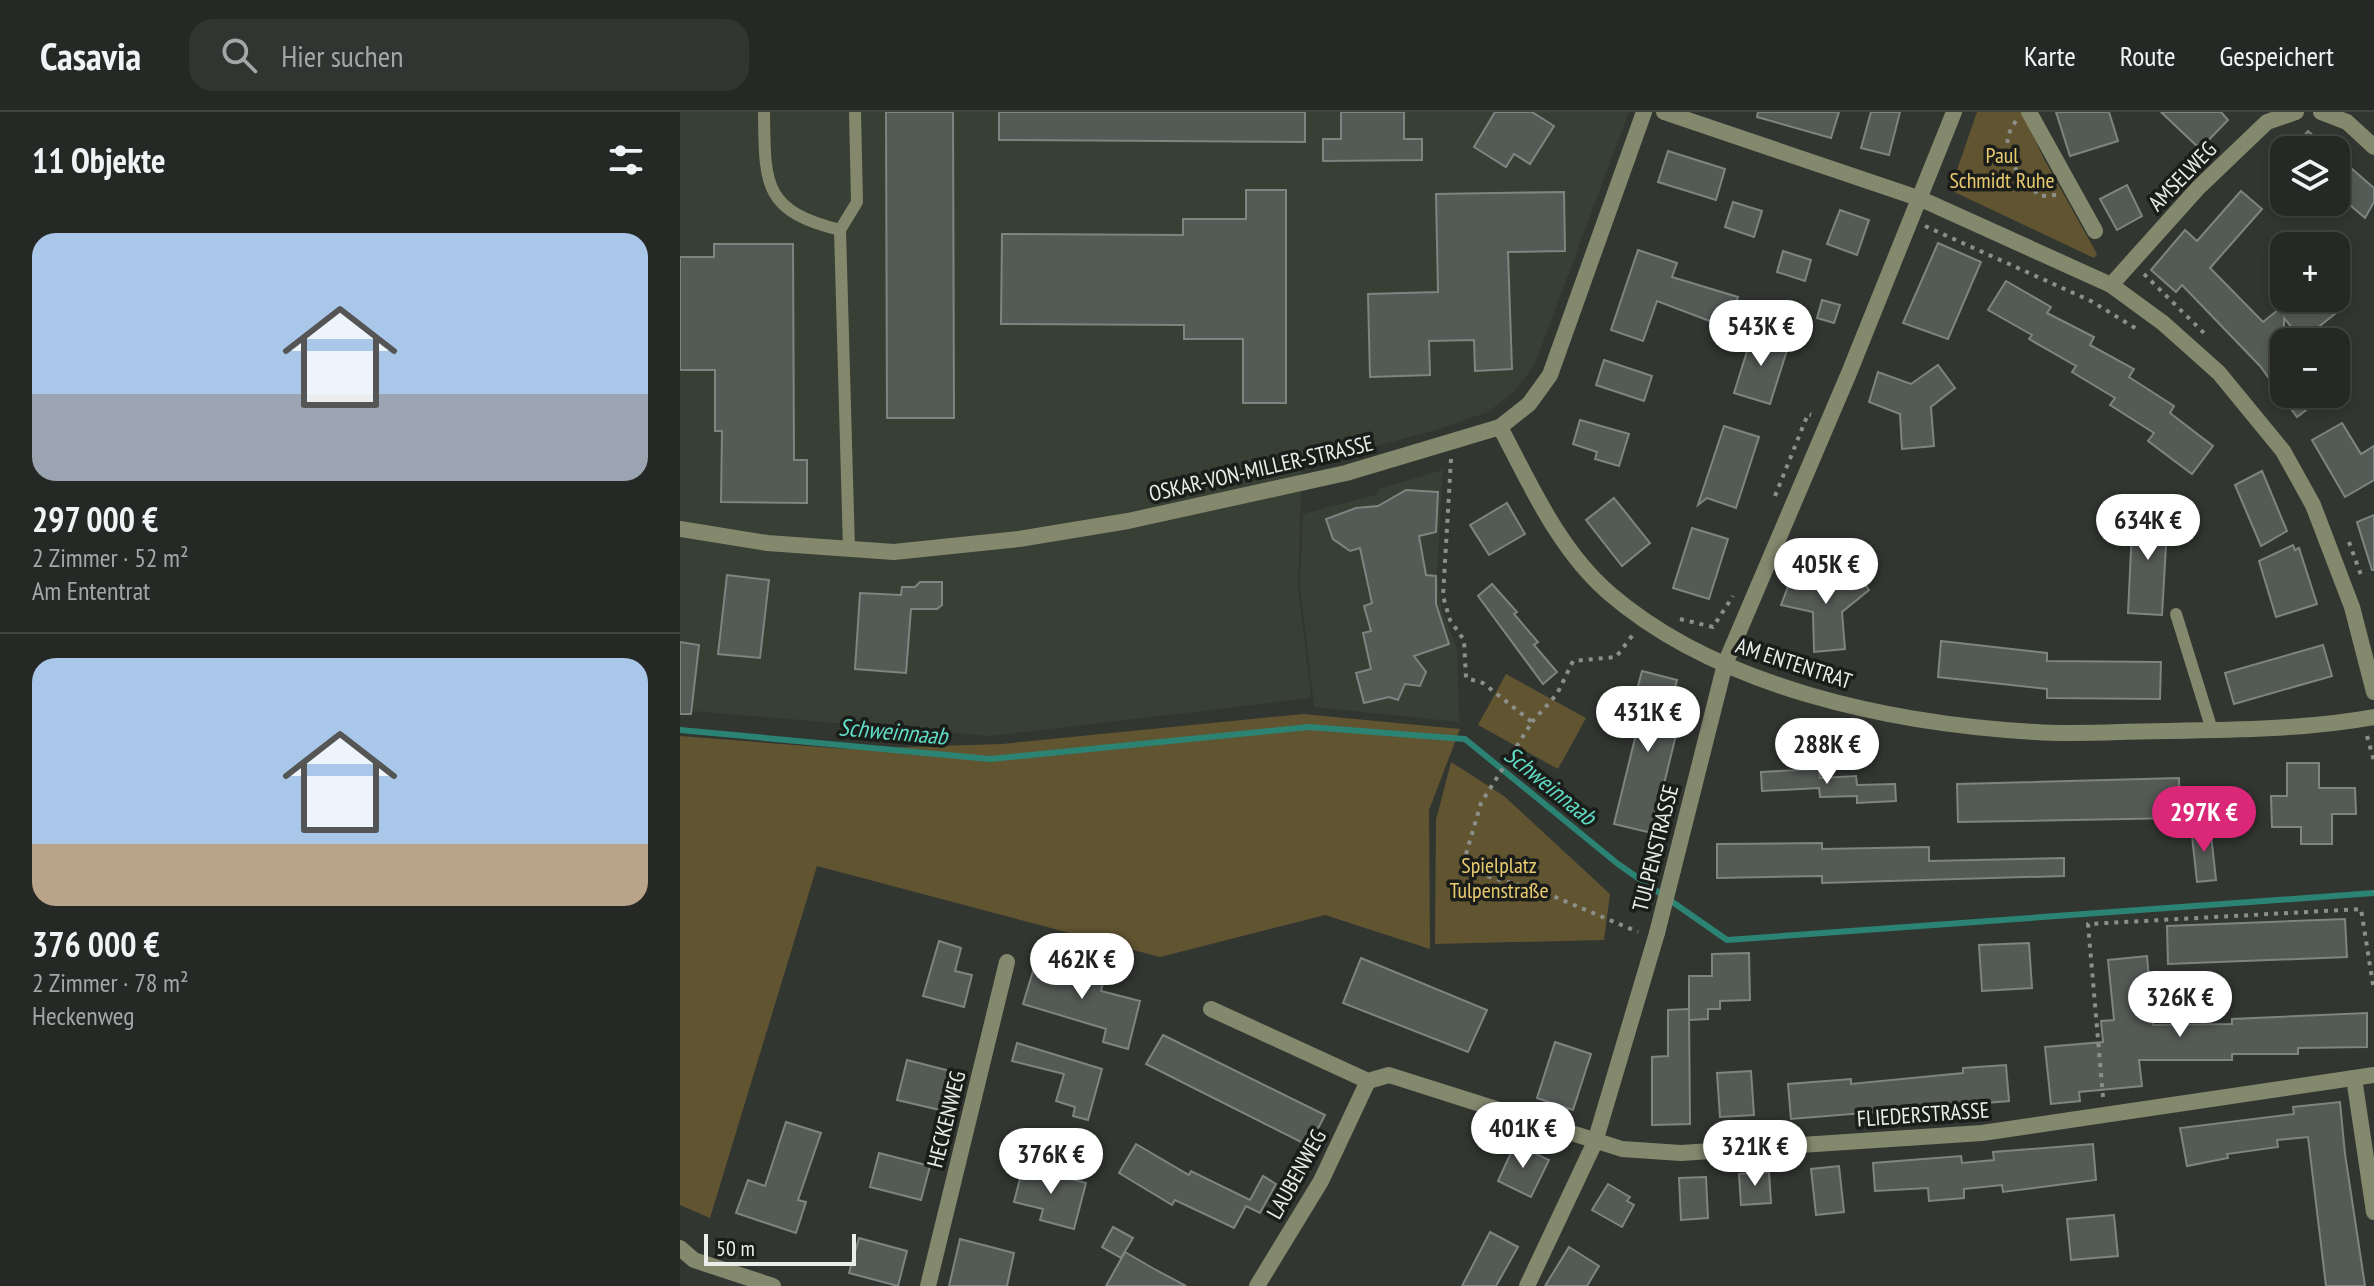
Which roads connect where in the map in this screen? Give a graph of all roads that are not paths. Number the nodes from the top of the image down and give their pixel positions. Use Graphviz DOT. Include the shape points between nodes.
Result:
graph roads {
  1 [pos="764,112"];
  2 [pos="855,112"];
  3 [pos="1644,112"];
  4 [pos="1664,112"];
  5 [pos="1954,112"];
  6 [pos="2029,112"];
  7 [pos="2296,112"];
  8 [pos="2321,112"];
  9 [pos="2374,147"];
  10 [pos="1921,199"];
  11 [pos="840,230"];
  12 [pos="2095,231"];
  13 [pos="2111,285"];
  14 [pos="1500,427"];
  15 [pos="680,529"];
  16 [pos="849,549"];
  17 [pos="2176,614"];
  18 [pos="1725,664"];
  19 [pos="2374,690"];
  20 [pos="2368,718"];
  21 [pos="2212,730"];
  22 [pos="1007,962"];
  23 [pos="1211,1009"];
  24 [pos="2374,1075"];
  25 [pos="2354,1078"];
  26 [pos="1368,1081"];
  27 [pos="1595,1142"];
  28 [pos="2374,1212"];
  29 [pos="680,1248"];
  30 [pos="773,1286"];
  31 [pos="928,1286"];
  32 [pos="1257,1286"];
  33 [pos="1527,1286"];
  1 -- 11 [label="lane" via="765,175 776,199 810,223"];
  2 -- 11 [label="lane" via="857,202"];
  3 -- 14 [label="street, OSKAR-VON-MILLER-STRASSE" via="1550,375 1529,404"];
  4 -- 10 [label="street"];
  5 -- 10 [label="street, TULPENSTRASSE"];
  6 -- 12 [label="street"];
  7 -- 13 [label="street, AMSELWEG" via="2267,122 2198,188"];
  8 -- 9 [label="street" via="2347,122"];
  10 -- 13 [label="street"];
  10 -- 18 [label="street, TULPENSTRASSE"];
  11 -- 16 [label="lane"];
  13 -- 19 [label="street" via="2219,373 2283,451 2313,505 2352,607"];
  14 -- 16 [label="street, OSKAR-VON-MILLER-STRASSE" via="1346,473 1128,521 894,552"];
  14 -- 18 [label="street, AM ENTENTRAT" via="1554,528 1607,592 1645,620"];
  15 -- 16 [label="street, OSKAR-VON-MILLER-STRASSE"];
  17 -- 21 [label="lane"];
  18 -- 21 [label="street, AM ENTENTRAT" via="1866,709 1948,724 2037,733"];
  18 -- 27 [label="street, TULPENSTRASSE" via="1656,936"];
  20 -- 21 [label="street, AM ENTENTRAT"];
  22 -- 31 [label="street, HECKENWEG"];
  23 -- 26 [label="street, FLIEDERSTRASSE"];
  24 -- 25 [label="street, FLIEDERSTRASSE"];
  25 -- 27 [label="street, FLIEDERSTRASSE" via="1982,1133 1681,1153"];
  25 -- 28 [label="street"];
  26 -- 27 [label="street, FLIEDERSTRASSE" via="1389,1075"];
  26 -- 32 [label="street, LAUBENWEG" via="1321,1181"];
  27 -- 33 [label="street, TULPENSTRASSE"];
  29 -- 30 [label="street" via="694,1260"];
}
